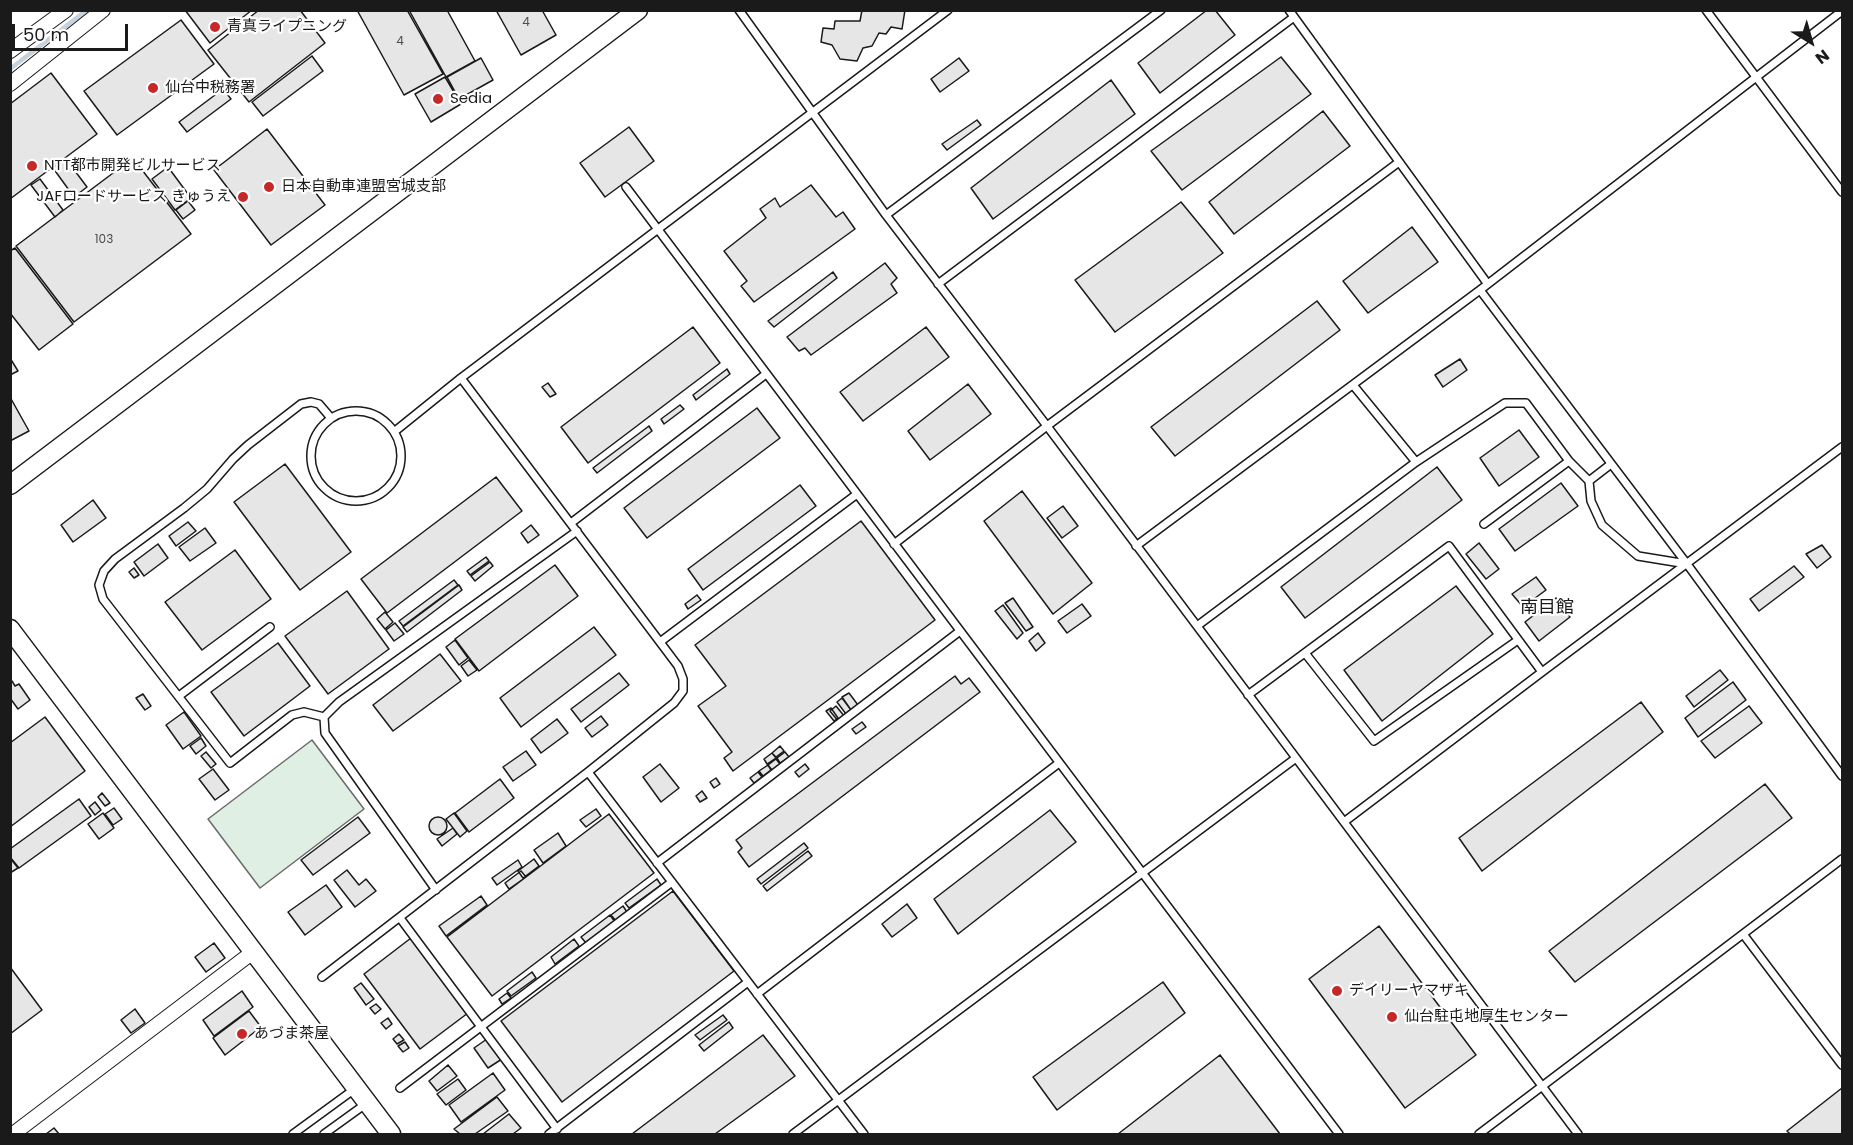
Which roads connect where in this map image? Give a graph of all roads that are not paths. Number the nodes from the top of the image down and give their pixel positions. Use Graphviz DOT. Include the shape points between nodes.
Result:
graph roads {
  1 [pos="66,10"];
  2 [pos="103,10"];
  3 [pos="638,10"];
  4 [pos="739,10"];
  5 [pos="948,10"];
  6 [pos="1161,10"];
  7 [pos="1706,10"];
  8 [pos="1842,11"];
  9 [pos="1291,14"];
  10 [pos="10,51"];
  11 [pos="1756,77"];
  12 [pos="10,84"];
  13 [pos="811,112"];
  14 [pos="1399,162"];
  15 [pos="626,187"];
  16 [pos="1842,192"];
  17 [pos="886,215"];
  18 [pos="658,229"];
  19 [pos="1487,283"];
  20 [pos="938,284"];
  21 [pos="1480,290"];
  22 [pos="766,374"];
  23 [pos="461,378"];
  24 [pos="1353,385"];
  25 [pos="331,418"];
  26 [pos="1047,426"];
  27 [pos="394,432"];
  28 [pos="1842,447"];
  29 [pos="1569,461"];
  30 [pos="1416,462"];
  31 [pos="1611,464"];
  32 [pos="1589,481"];
  33 [pos="10,485"];
  34 [pos="857,494"];
  35 [pos="571,523"];
  36 [pos="1485,524"];
  37 [pos="577,531"];
  38 [pos="894,544"];
  39 [pos="1137,546"];
  40 [pos="1687,564"];
  41 [pos="1197,626"];
  42 [pos="270,627"];
  43 [pos="10,629"];
  44 [pos="960,631"];
  45 [pos="1518,640"];
  46 [pos="660,642"];
  47 [pos="1305,653"];
  48 [pos="1542,672"];
  49 [pos="1248,694"];
  50 [pos="178,696"];
  51 [pos="324,717"];
  52 [pos="1296,758"];
  53 [pos="1059,763"];
  54 [pos="588,772"];
  55 [pos="1842,776"];
  56 [pos="1344,822"];
  57 [pos="1842,859"];
  58 [pos="657,863"];
  59 [pos="1142,873"];
  60 [pos="672,882"];
  61 [pos="436,890"];
  62 [pos="400,918"];
  63 [pos="1743,934"];
  64 [pos="253,952"];
  65 [pos="322,977"];
  66 [pos="748,982"];
  67 [pos="757,994"];
  68 [pos="481,1027"];
  69 [pos="1842,1065"];
  70 [pos="1542,1086"];
  71 [pos="356,1088"];
  72 [pos="400,1088"];
  73 [pos="838,1101"];
  74 [pos="367,1102"];
  75 [pos="557,1129"];
  76 [pos="13,1134"];
  77 [pos="293,1134"];
  78 [pos="324,1134"];
  79 [pos="391,1134"];
  80 [pos="549,1134"];
  81 [pos="793,1134"];
  82 [pos="864,1134"];
  83 [pos="1339,1134"];
  84 [pos="1479,1134"];
  85 [pos="1578,1134"];
  1 -- 10 [label="street"];
  2 -- 12 [label="street"];
  3 -- 33 [label="street"];
  4 -- 13 [label="lane"];
  5 -- 13 [label="lane"];
  6 -- 17 [label="lane"];
  7 -- 11 [label="lane"];
  8 -- 11 [label="lane"];
  9 -- 14 [label="lane"];
  9 -- 20 [label="lane"];
  11 -- 16 [label="lane"];
  11 -- 19 [label="lane"];
  13 -- 17 [label="lane"];
  13 -- 18 [label="lane"];
  14 -- 19 [label="lane"];
  14 -- 26 [label="lane"];
  15 -- 18 [label="lane"];
  17 -- 20 [label="lane"];
  18 -- 22 [label="lane"];
  18 -- 23 [label="lane"];
  19 -- 21 [label="lane"];
  20 -- 26 [label="lane"];
  21 -- 24 [label="lane"];
  21 -- 31 [label="lane"];
  22 -- 34 [label="lane"];
  22 -- 35 [label="lane"];
  23 -- 27 [label="lane"];
  23 -- 35 [label="lane"];
  24 -- 30 [label="lane"];
  24 -- 39 [label="lane"];
  25 -- 27 [label="lane" via="344,412 372,414"];
  25 -- 27 [label="lane" via="313,442 310,457 321,485 346,501 376,497 397,476 400,446"];
  25 -- 50 [label="lane" via="319,404 301,404 248,445 207,489 104,571 99,585 103,599"];
  26 -- 38 [label="lane"];
  26 -- 39 [label="lane"];
  28 -- 40 [label="lane"];
  29 -- 30 [label="lane" via="1526,403 1504,403"];
  29 -- 32 [label="lane"];
  29 -- 36 [label="lane"];
  30 -- 41 [label="lane"];
  31 -- 32 [label="lane"];
  31 -- 40 [label="lane"];
  32 -- 40 [label="lane" via="1591,501 1602,525 1629,548 1638,555"];
  34 -- 38 [label="lane"];
  34 -- 46 [label="lane"];
  35 -- 37 [label="lane"];
  37 -- 46 [label="lane"];
  37 -- 51 [label="lane" via="339,702"];
  38 -- 44 [label="lane"];
  39 -- 41 [label="lane"];
  40 -- 48 [label="lane"];
  40 -- 55 [label="lane"];
  41 -- 49 [label="lane"];
  42 -- 50 [label="lane"];
  43 -- 64 [label="street"];
  44 -- 53 [label="lane"];
  44 -- 58 [label="lane"];
  45 -- 47 [label="lane" via="1374,741"];
  45 -- 47 [label="lane" via="1449,546"];
  45 -- 48 [label="lane"];
  46 -- 54 [label="lane" via="678,666 683,691 674,703"];
  47 -- 49 [label="lane"];
  48 -- 56 [label="lane"];
  49 -- 52 [label="lane"];
  50 -- 51 [label="lane" via="230,763 292,715 304,711"];
  51 -- 61 [label="lane" via="325,733"];
  52 -- 56 [label="lane"];
  52 -- 59 [label="lane"];
  53 -- 59 [label="lane"];
  53 -- 67 [label="lane"];
  54 -- 58 [label="lane"];
  54 -- 61 [label="lane"];
  56 -- 70 [label="lane"];
  57 -- 63 [label="lane"];
  58 -- 60 [label="lane"];
  59 -- 73 [label="lane"];
  59 -- 83 [label="lane"];
  60 -- 66 [label="lane"];
  60 -- 68 [label="lane"];
  61 -- 62 [label="lane"];
  62 -- 65 [label="lane"];
  62 -- 68 [label="lane"];
  63 -- 69 [label="lane"];
  63 -- 70 [label="lane"];
  64 -- 71 [label="street"];
  64 -- 76 [label="street"];
  66 -- 67 [label="lane"];
  66 -- 75 [label="lane"];
  67 -- 73 [label="lane"];
  68 -- 72 [label="lane"];
  68 -- 75 [label="lane"];
  70 -- 84 [label="lane"];
  70 -- 85 [label="lane"];
  71 -- 74 [label="street"];
  71 -- 77 [label="lane"];
  73 -- 81 [label="lane"];
  73 -- 82 [label="lane"];
  74 -- 78 [label="lane"];
  74 -- 79 [label="street"];
  75 -- 80 [label="lane"];
}
